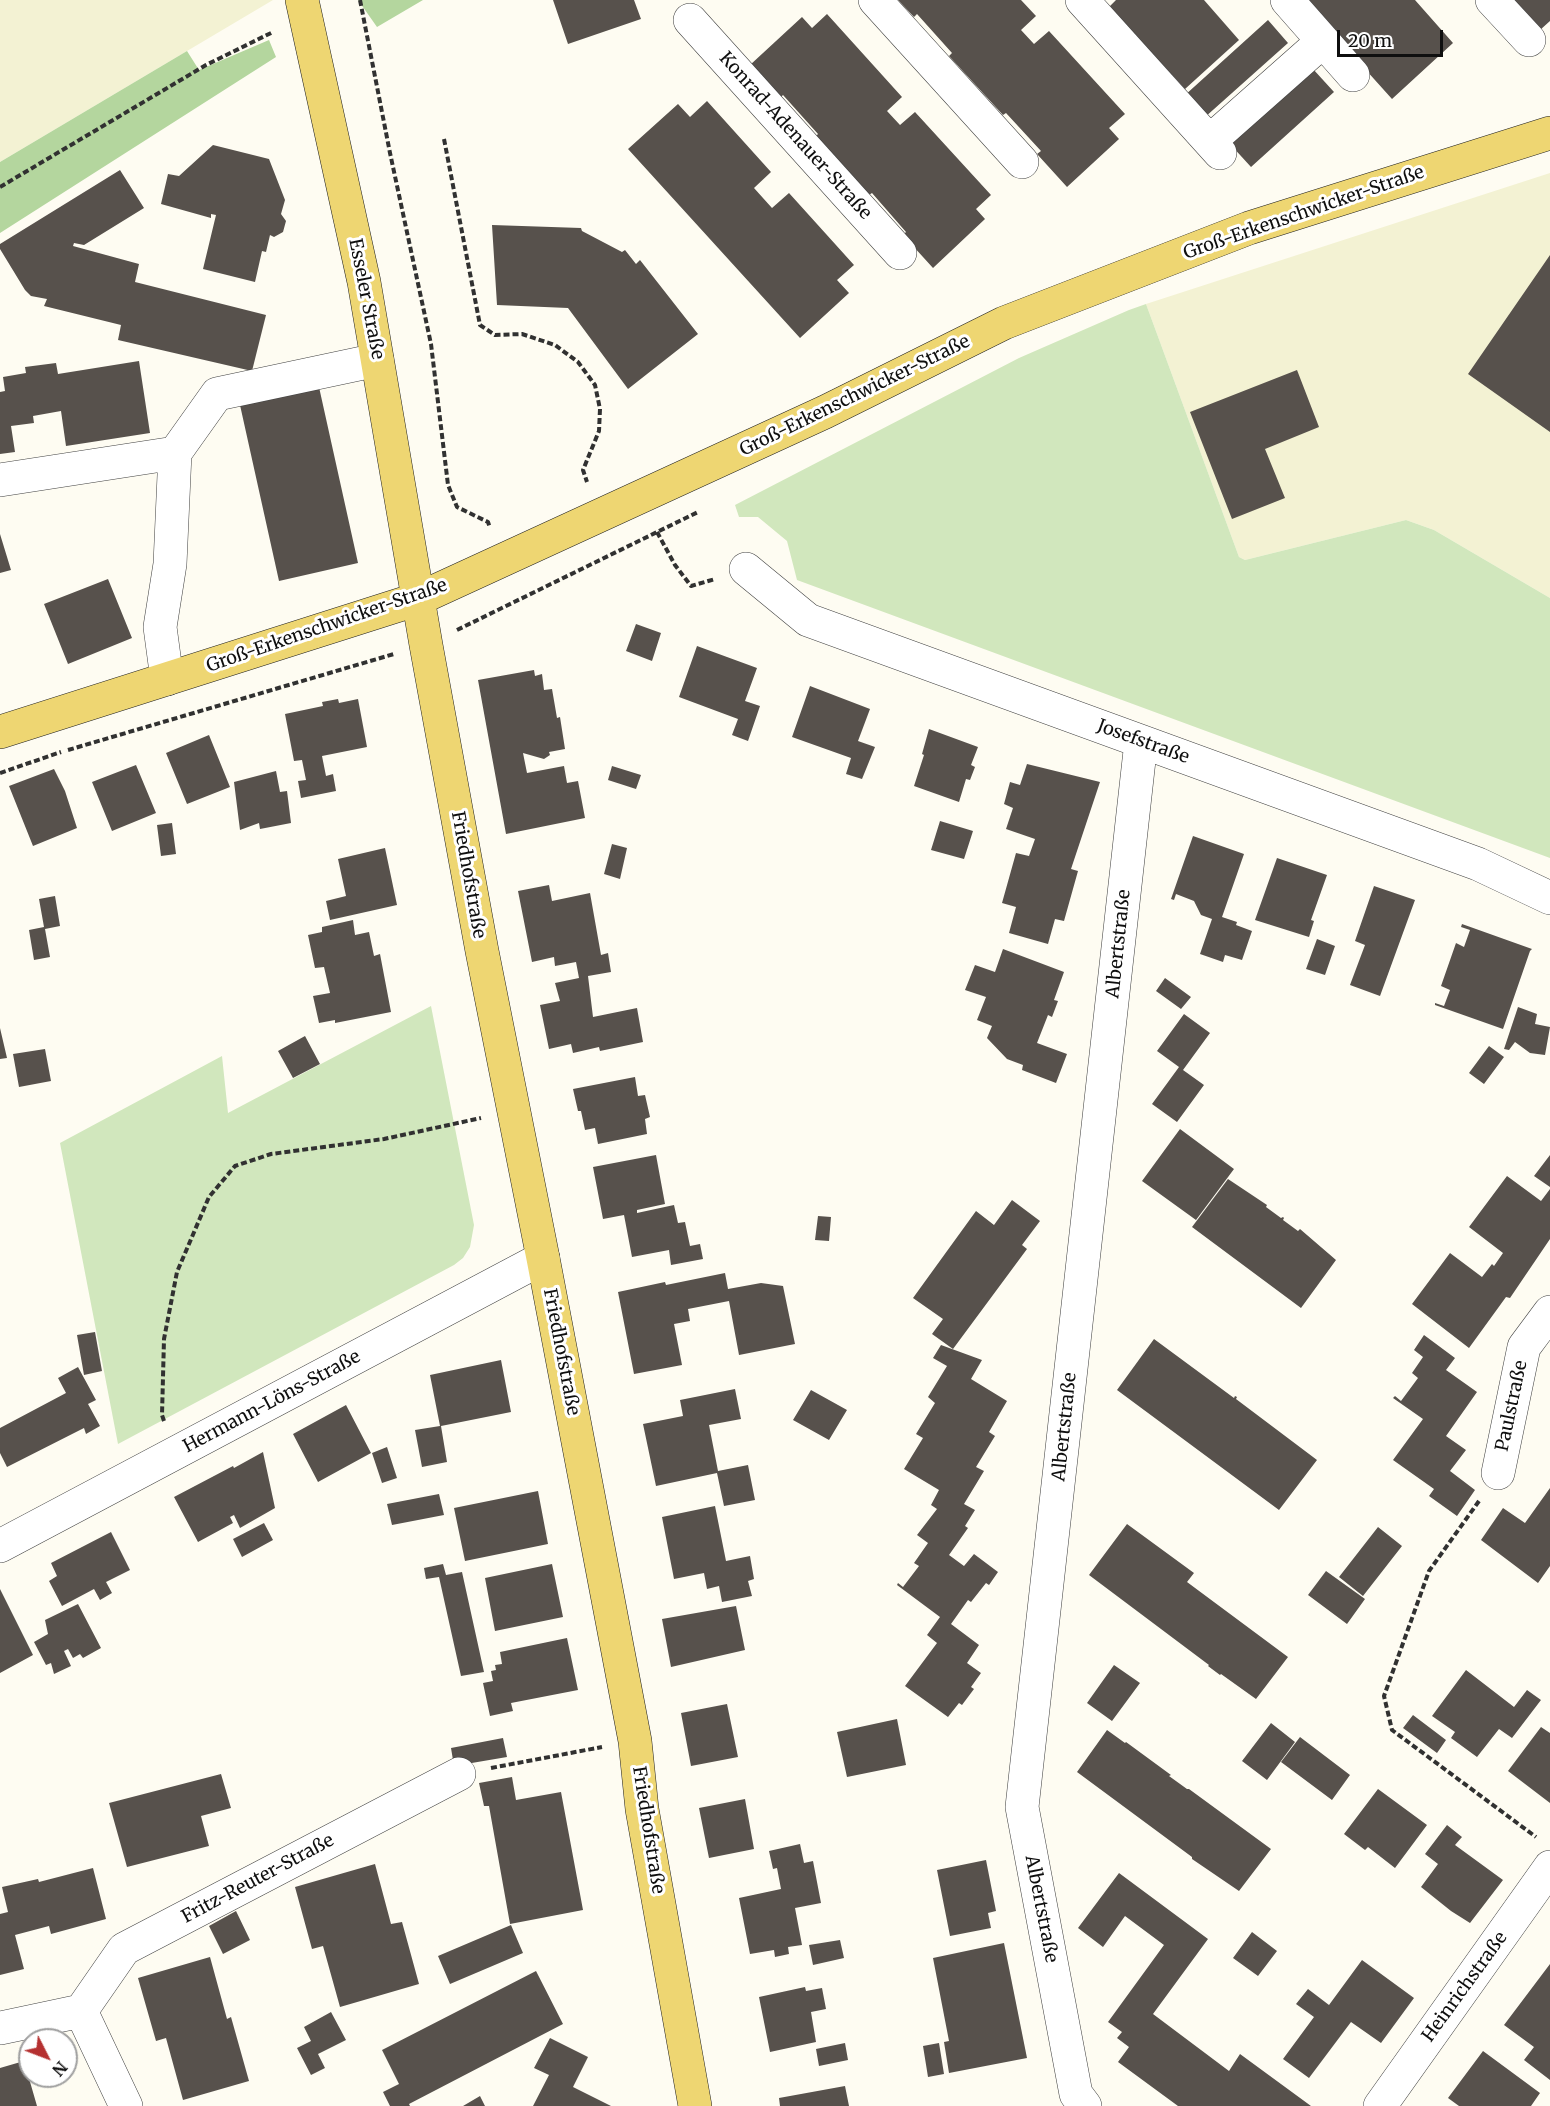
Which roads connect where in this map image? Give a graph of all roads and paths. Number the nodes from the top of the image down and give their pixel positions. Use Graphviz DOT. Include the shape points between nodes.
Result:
graph roads {
  1 [pos="360,0"];
  2 [pos="875,0"];
  3 [pos="1082,0"];
  4 [pos="1287,0"];
  5 [pos="1492,0"];
  6 [pos="304,8"];
  7 [pos="690,20"];
  8 [pos="1529,40"];
  9 [pos="1323,41"];
  10 [pos="1353,75"];
  11 [pos="1550,133"];
  12 [pos="444,139"];
  13 [pos="1022,162"];
  14 [pos="0,187"];
  15 [pos="900,253"];
  16 [pos="377,360"];
  17 [pos="175,453"];
  18 [pos="0,480"];
  19 [pos="589,489"];
  20 [pos="498,521"];
  21 [pos="488,522"];
  22 [pos="657,532"];
  23 [pos="503,561"];
  24 [pos="746,569"];
  25 [pos="418,599"];
  26 [pos="167,679"];
  27 [pos="0,732"];
  28 [pos="1141,742"];
  29 [pos="1550,898"];
  30 [pos="514,1112"];
  31 [pos="543,1258"];
  32 [pos="1550,1312"];
  33 [pos="173,1454"];
  34 [pos="1498,1473"];
  35 [pos="0,1546"];
  36 [pos="635,1741"];
  37 [pos="459,1774"];
  38 [pos="1545,1854"];
  39 [pos="81,2011"];
  40 [pos="0,2028"];
  41 [pos="126,2106"];
  42 [pos="696,2106"];
  43 [pos="1085,2106"];
  44 [pos="1380,2106"];
  1 -- 21 [label="path" via="431,344 448,485 457,507"];
  2 -- 13 [label="street"];
  3 -- 9 [label="street" via="1215,147"];
  4 -- 9 [label="street"];
  5 -- 8 [label="street"];
  6 -- 14 [label="path"];
  6 -- 16 [label="main road, Esseler Straße" via="364,282"];
  7 -- 15 [label="street, Konrad-Adenauer-Straße"];
  9 -- 10 [label="street"];
  11 -- 23 [label="main road, Groß-Erkenschwicker-Straße" via="1249,228 1004,323 825,412"];
  12 -- 19 [label="path" via="480,325 495,335 522,334 555,345 578,362 595,385 599,431 583,470"];
  16 -- 17 [label="street" via="217,394"];
  16 -- 25 [label="main road, Esseler Straße"];
  17 -- 18 [label="street"];
  17 -- 26 [label="street" via="170,564 160,627"];
  20 -- 21 [label="path"];
  21 -- 23 [label="path"];
  22 -- 24 [label="path" via="691,586"];
  23 -- 25 [label="main road, Groß-Erkenschwicker-Straße"];
  24 -- 28 [label="street, Josefstraße" via="808,620"];
  25 -- 26 [label="main road, Groß-Erkenschwicker-Straße"];
  25 -- 30 [label="main road, Friedhofstraße"];
  26 -- 27 [label="main road, Groß-Erkenschwicker-Straße"];
  28 -- 29 [label="street, Josefstraße" via="1478,864"];
  28 -- 43 [label="street, Albertstraße" via="1022,1807 1076,2094"];
  30 -- 31 [label="main road, Friedhofstraße"];
  30 -- 33 [label="path" via="384,1139 271,1154 235,1166 209,1197 177,1272 163,1360 162,1415"];
  31 -- 33 [label="street, Hermann-Löns-Straße"];
  31 -- 36 [label="main road, Friedhofstraße"];
  32 -- 34 [label="street, Paulstraße" via="1524,1347"];
  33 -- 35 [label="street, Hermann-Löns-Straße"];
  34 -- 38 [label="path" via="1430,1571 1384,1695 1392,1730"];
  36 -- 37 [label="path"];
  36 -- 42 [label="main road, Friedhofstraße" via="642,1809"];
  37 -- 39 [label="street, Fritz-Reuter-Straße" via="124,1949"];
  38 -- 44 [label="street, Heinrichstraße"];
  39 -- 40 [label="street"];
  39 -- 41 [label="street"];
}
